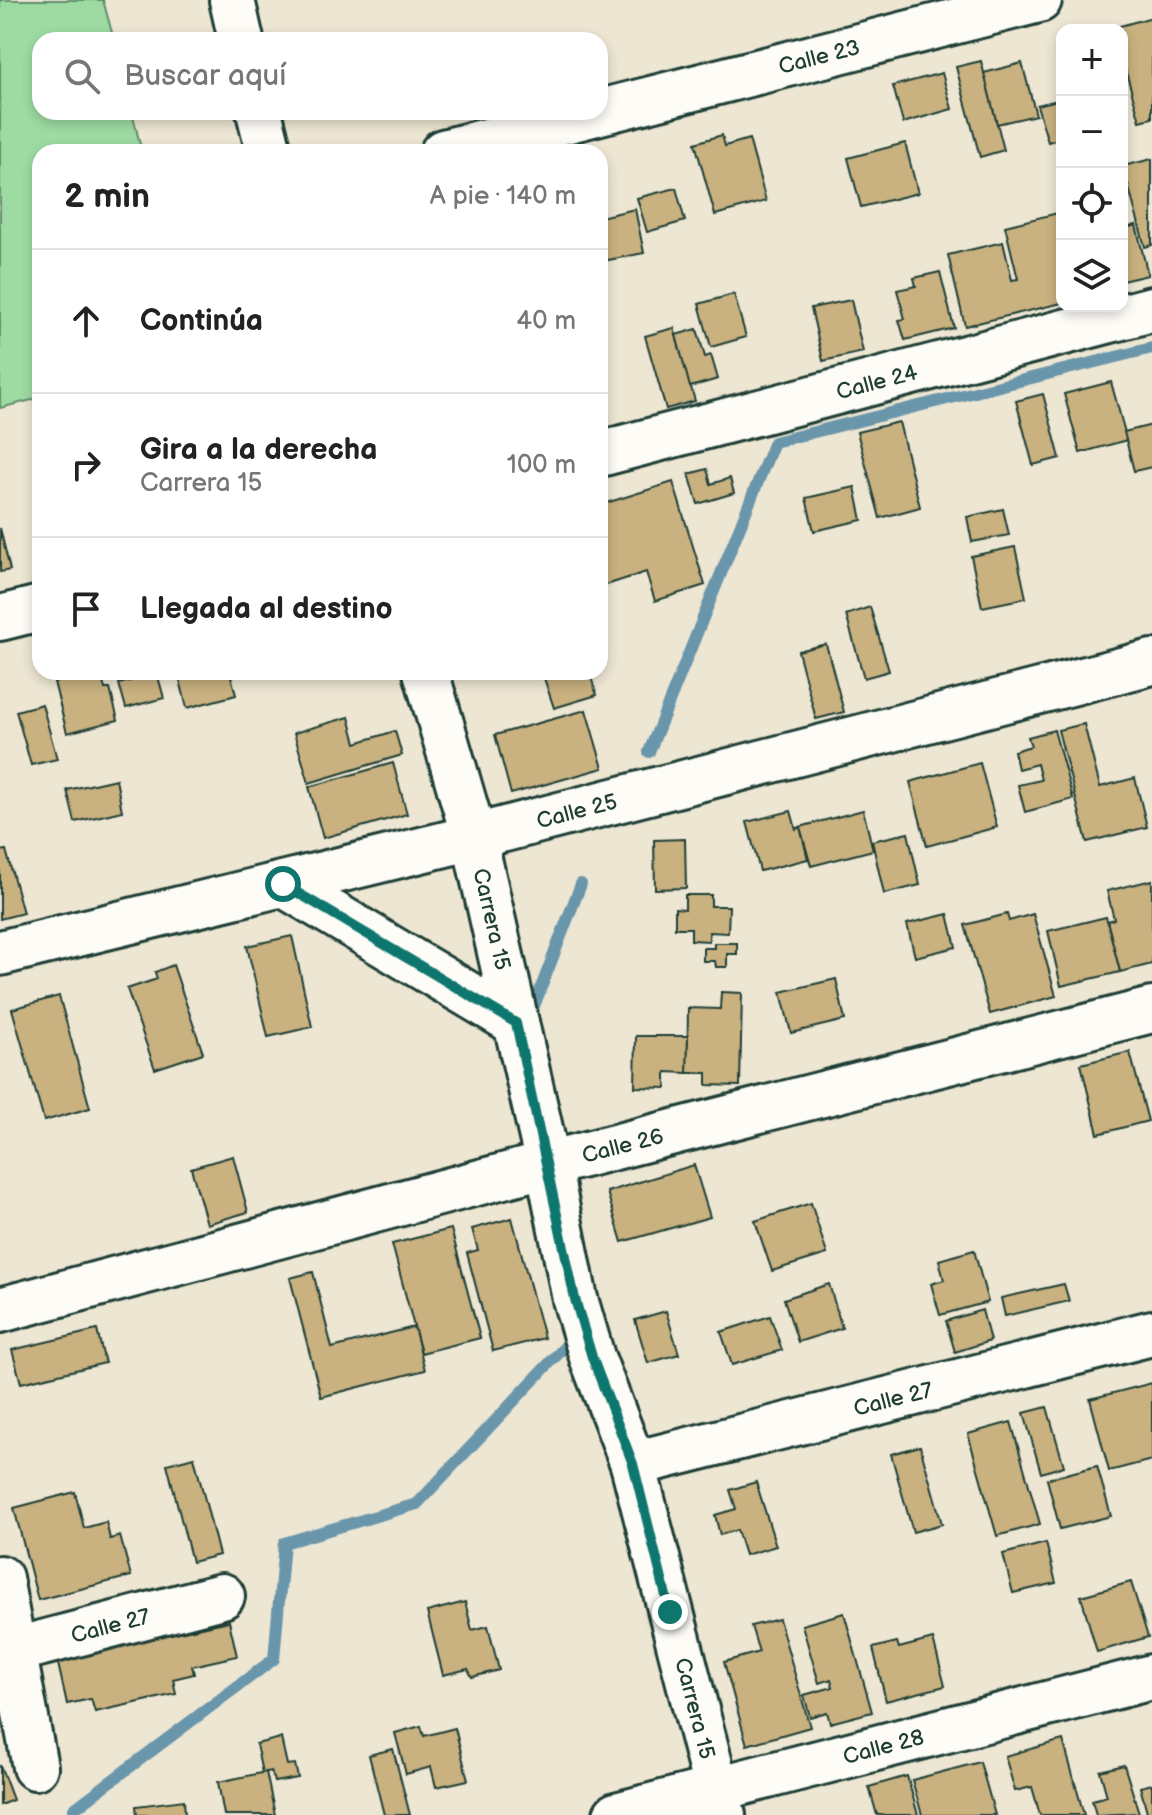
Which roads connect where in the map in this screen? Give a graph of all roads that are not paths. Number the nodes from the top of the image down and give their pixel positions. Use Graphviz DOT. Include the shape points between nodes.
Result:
graph roads {
  1 [pos="232,0"];
  2 [pos="1039,0"];
  3 [pos="239,32"];
  4 [pos="608,110"];
  5 [pos="261,120"];
  6 [pos="568,120"];
  7 [pos="267,144"];
  8 [pos="474,144"];
  9 [pos="1152,309"];
  10 [pos="608,452"];
  11 [pos="32,610"];
  12 [pos="0,618"];
  13 [pos="1152,662"];
  14 [pos="428,680"];
  15 [pos="474,837"];
  16 [pos="283,884"];
  17 [pos="0,953"];
  18 [pos="1152,1010"];
  19 [pos="516,1023"];
  20 [pos="548,1164"];
  21 [pos="0,1310"];
  22 [pos="1152,1333"];
  23 [pos="633,1464"];
  24 [pos="0,1578"];
  25 [pos="222,1596"];
  26 [pos="8,1652"];
  27 [pos="1152,1677"];
  28 [pos="35,1767"];
  29 [pos="720,1802"];
  30 [pos="616,1815"];
  1 -- 3 [label="street"];
  2 -- 4 [label="street, Calle 23"];
  5 -- 7 [label="street"];
  6 -- 8 [label="street, Calle 23"];
  9 -- 10 [label="street, Calle 24"];
  11 -- 12 [label="street"];
  13 -- 15 [label="street, Calle 25"];
  14 -- 15 [label="street, Carrera 15"];
  15 -- 16 [label="street, Calle 25"];
  15 -- 19 [label="street, Carrera 15"];
  16 -- 17 [label="street, Calle 25"];
  16 -- 19 [label="street"];
  18 -- 20 [label="street, Calle 26"];
  19 -- 20 [label="street, Carrera 15"];
  20 -- 21 [label="street, Calle 26"];
  20 -- 23 [label="street, Carrera 15" via="575,1299"];
  22 -- 23 [label="street, Calle 27"];
  23 -- 29 [label="street, Carrera 15"];
  24 -- 26 [label="street"];
  25 -- 26 [label="street, Calle 27"];
  26 -- 28 [label="street"];
  27 -- 29 [label="street, Calle 28"];
  29 -- 30 [label="street, Calle 28"];
}
